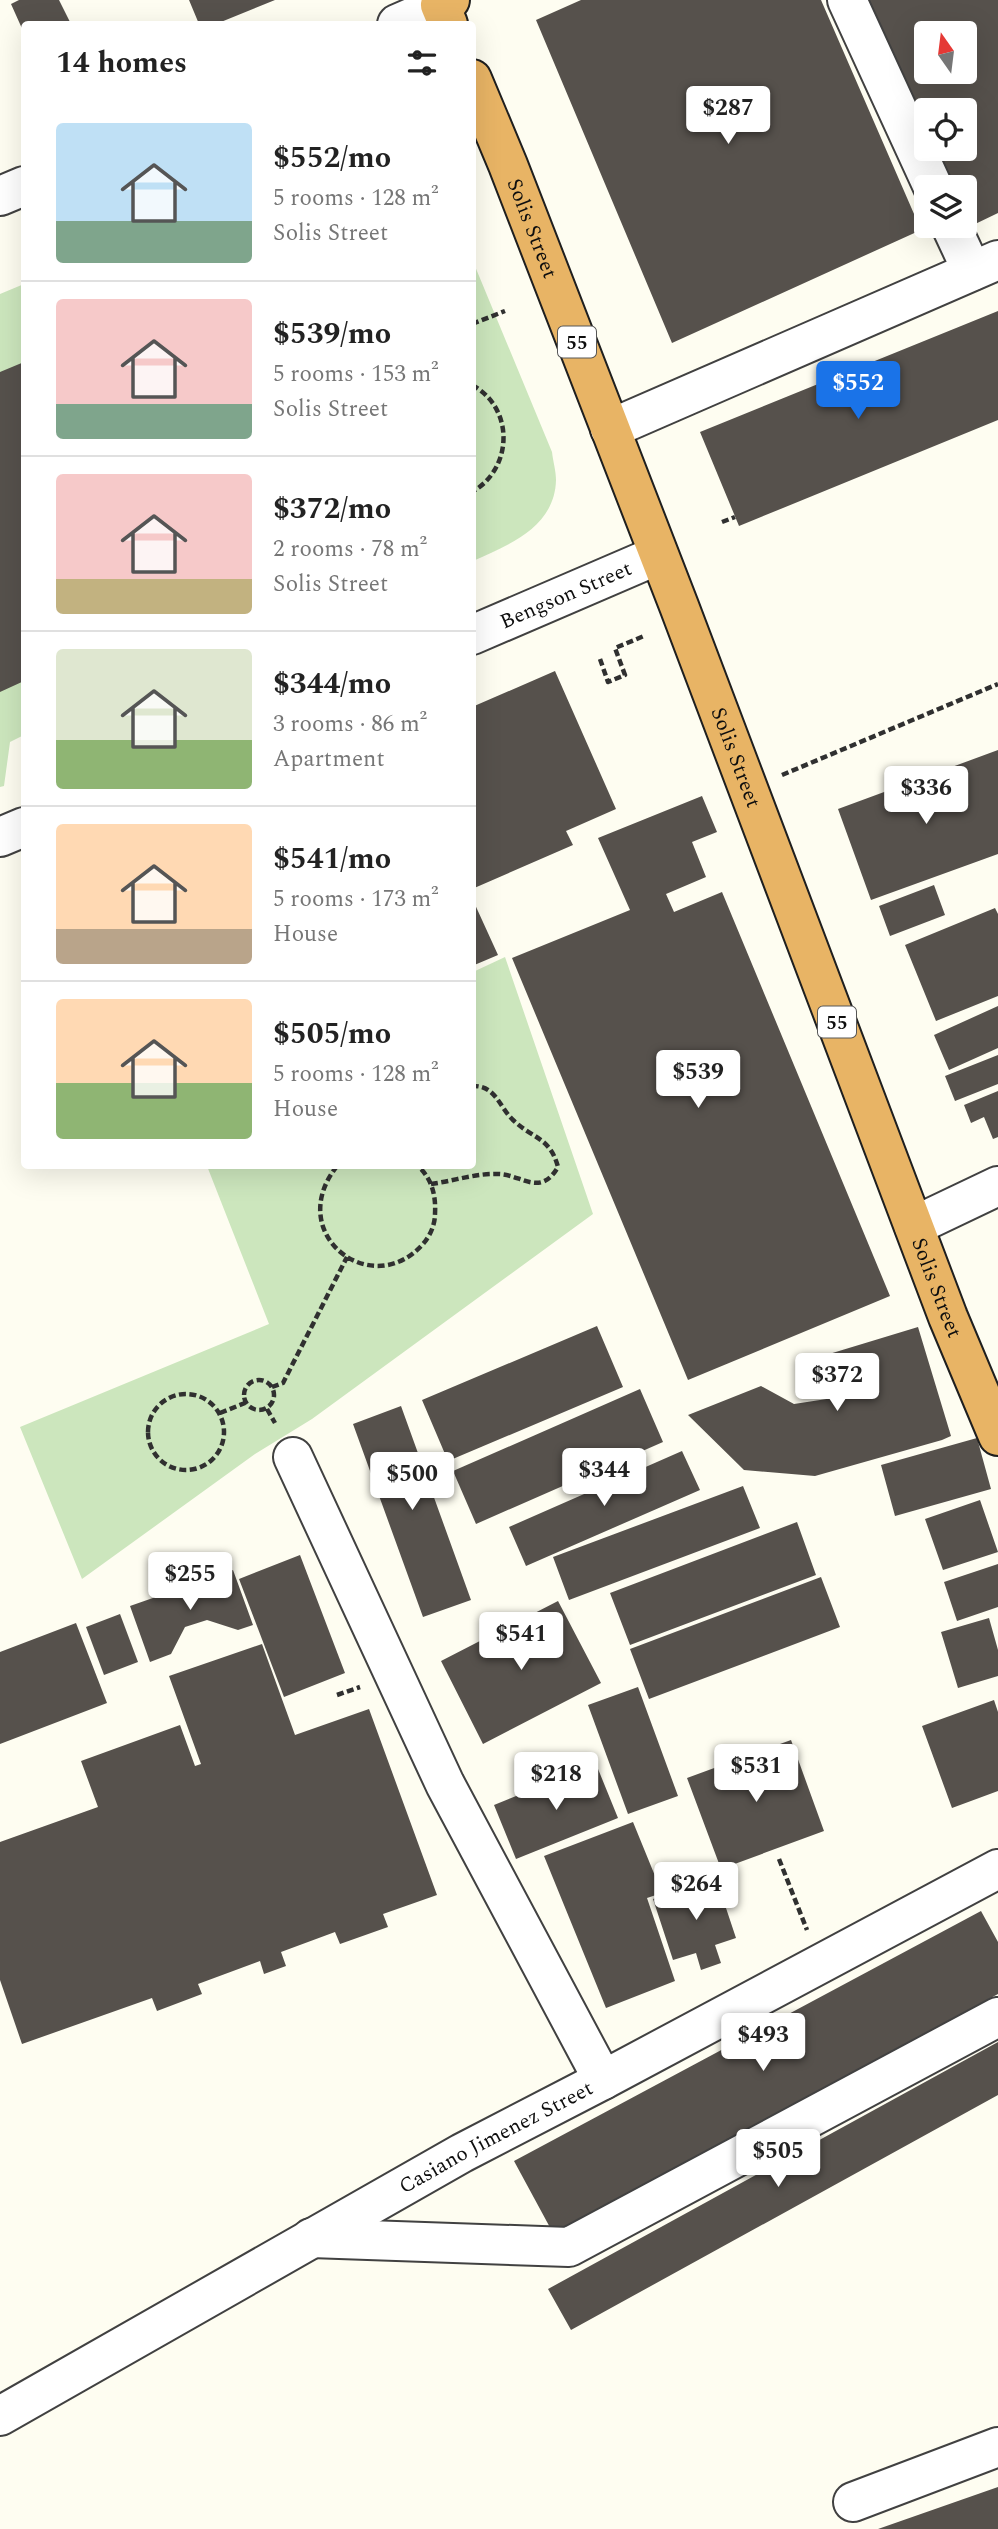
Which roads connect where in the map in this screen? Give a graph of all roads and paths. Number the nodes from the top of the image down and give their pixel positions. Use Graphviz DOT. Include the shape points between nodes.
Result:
graph roads {
  1 [pos="847,0"];
  2 [pos="446,10"];
  3 [pos="408,21"];
  4 [pos="476,89"];
  5 [pos="927,175"];
  6 [pos="21,187"];
  7 [pos="0,196"];
  8 [pos="961,238"];
  9 [pos="985,265"];
  10 [pos="505,310"];
  11 [pos="476,322"];
  12 [pos="476,389"];
  13 [pos="610,429"];
  14 [pos="476,490"];
  15 [pos="735,517"];
  16 [pos="722,522"];
  17 [pos="658,555"];
  18 [pos="476,633"];
  19 [pos="644,636"];
  20 [pos="600,659"];
  21 [pos="998,684"];
  22 [pos="749,788"];
  23 [pos="21,828"];
  24 [pos="0,837"];
  25 [pos="476,1085"];
  26 [pos="335,1169"];
  27 [pos="420,1169"];
  28 [pos="431,1184"];
  29 [pos="998,1186"];
  30 [pos="914,1226"];
  31 [pos="347,1257"];
  32 [pos="272,1387"];
  33 [pos="245,1403"];
  34 [pos="220,1413"];
  35 [pos="995,1418"];
  36 [pos="293,1457"];
  37 [pos="779,1860"];
  38 [pos="998,1869"];
  39 [pos="810,1939"];
  40 [pos="998,2017"];
  41 [pos="603,2080"];
  42 [pos="311,2238"];
  43 [pos="0,2416"];
  44 [pos="998,2447"];
  45 [pos="853,2502"];
  1 -- 5 [label="street"];
  2 -- 3 [label="street"];
  4 -- 13 [label="highway, Solis Street / 55"];
  6 -- 7 [label="street"];
  8 -- 9 [label="street"];
  9 -- 13 [label="street"];
  10 -- 11 [label="path"];
  12 -- 14 [label="path" via="491,400 505,435 496,471"];
  13 -- 17 [label="highway, Solis Street / 55"];
  15 -- 16 [label="path"];
  17 -- 18 [label="street, Bengson Street"];
  17 -- 22 [label="highway, Solis Street / 55"];
  19 -- 20 [label="path" via="615,648 625,675 608,682"];
  21 -- 22 [label="path"];
  22 -- 30 [label="highway, Solis Street / 55"];
  23 -- 24 [label="street"];
  25 -- 28 [label="path" via="492,1091 511,1118 554,1152 558,1167 552,1177 537,1183 497,1173"];
  26 -- 31 [label="path" via="321,1196 320,1213 333,1246"];
  27 -- 28 [label="path"];
  28 -- 31 [label="path" via="435,1220 416,1251 383,1265"];
  29 -- 30 [label="street"];
  30 -- 35 [label="highway, Solis Street / 55" via="948,1317"];
  31 -- 32 [label="path" via="283,1383"];
  32 -- 33 [label="path" via="258,1379 250,1382 243,1395"];
  32 -- 33 [label="path" via="272,1403 267,1409 251,1409"];
  33 -- 34 [label="path"];
  34 -- 34 [label="path" via="202,1396 190,1393 166,1399 150,1418 149,1442 154,1454 175,1469 200,1468 220,1451 224,1438"];
  36 -- 41 [label="street" via="444,1784"];
  37 -- 39 [label="path"];
  38 -- 41 [label="street, Casiano Jimenez Street"];
  40 -- 42 [label="street" via="569,2247"];
  41 -- 42 [label="street, Casiano Jimenez Street"];
  42 -- 43 [label="street, Casiano Jimenez Street"];
  44 -- 45 [label="street"];
}
